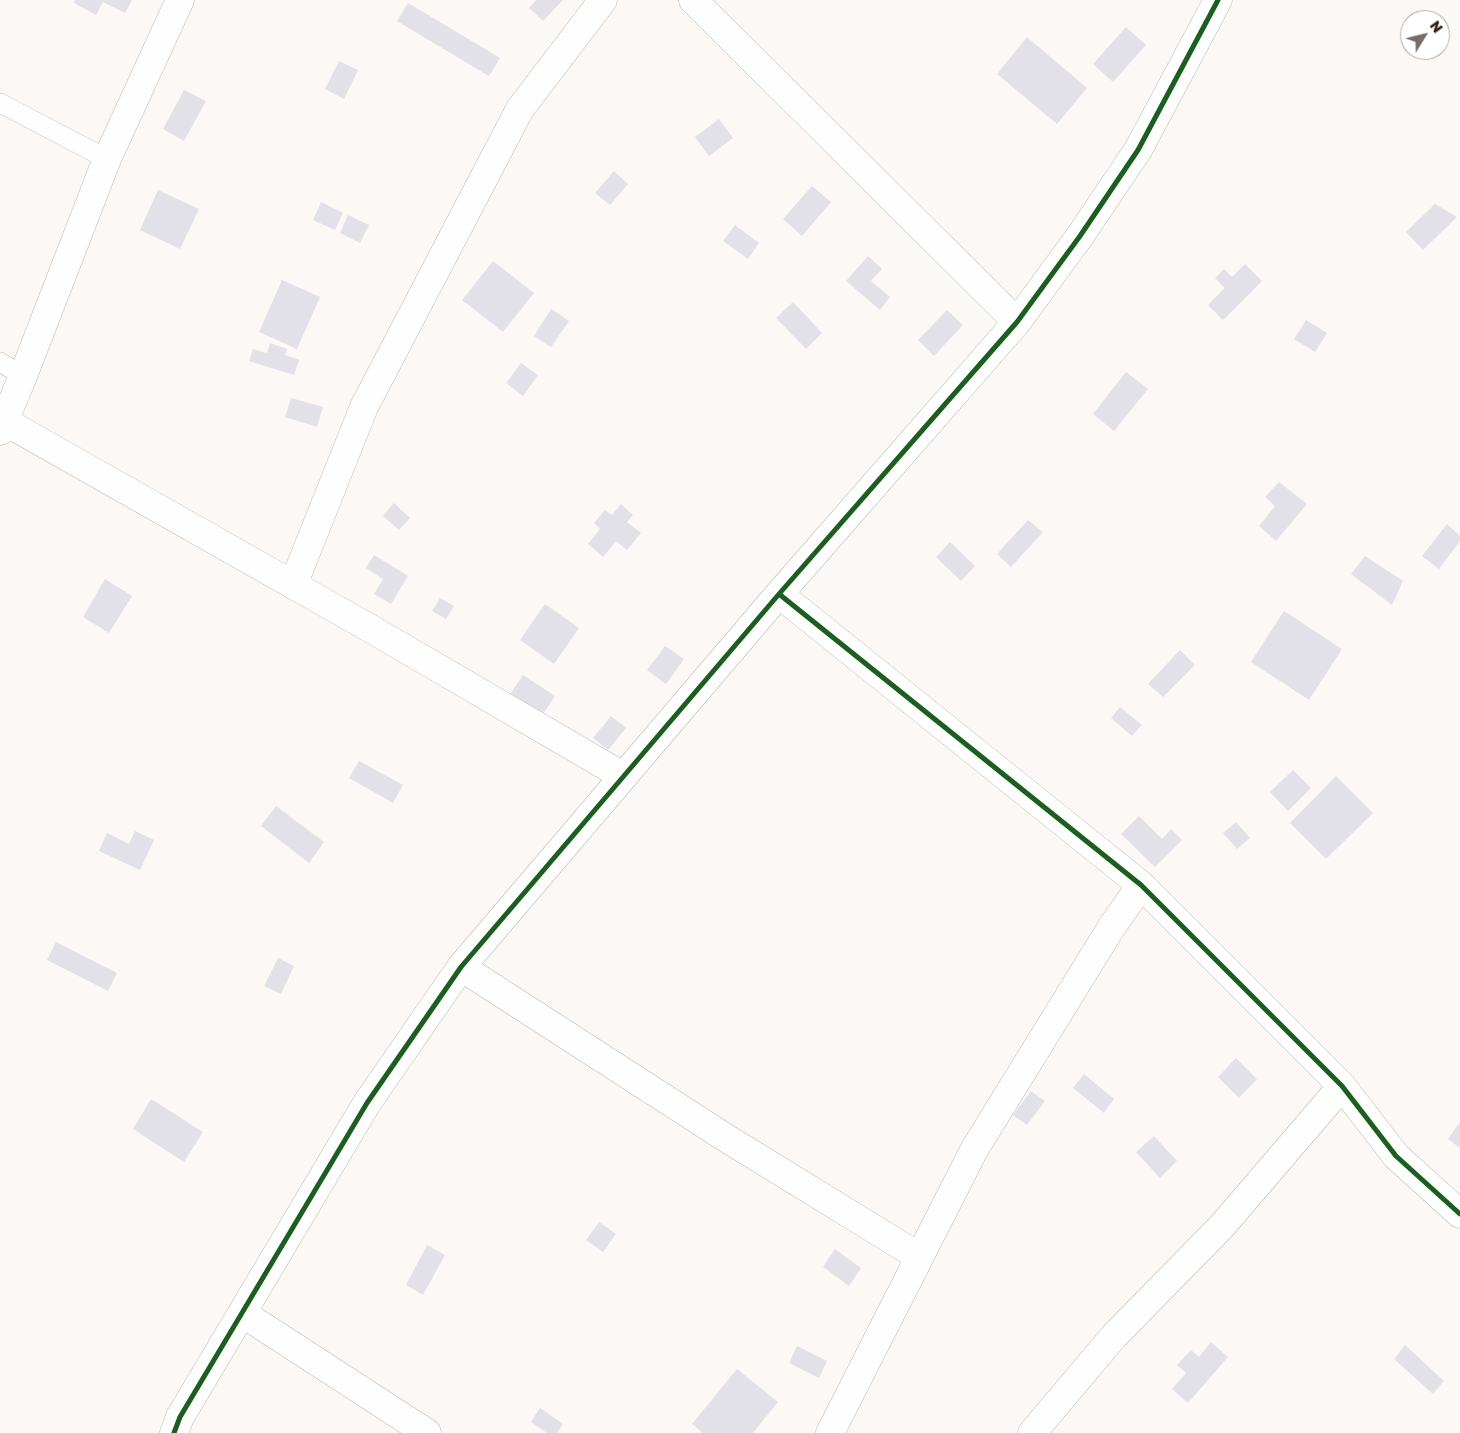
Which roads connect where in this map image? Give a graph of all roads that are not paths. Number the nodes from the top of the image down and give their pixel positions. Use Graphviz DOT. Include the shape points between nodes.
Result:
graph roads {
  1 [pos="180,0"];
  2 [pos="603,0"];
  3 [pos="692,0"];
  4 [pos="1218,0"];
  5 [pos="0,103"];
  6 [pos="107,159"];
  7 [pos="1018,322"];
  8 [pos="0,362"];
  9 [pos="23,376"];
  10 [pos="2,426"];
  11 [pos="293,585"];
  12 [pos="779,594"];
  13 [pos="623,776"];
  14 [pos="1141,885"];
  15 [pos="462,967"];
  16 [pos="1342,1086"];
  17 [pos="1460,1214"];
  18 [pos="918,1256"];
  19 [pos="242,1313"];
  20 [pos="174,1433"];
  21 [pos="427,1433"];
  22 [pos="830,1433"];
  23 [pos="1032,1433"];
  1 -- 6 [label="street"];
  2 -- 11 [label="street" via="520,109 364,407"];
  3 -- 7 [label="street"];
  4 -- 7 [label="street" via="1138,150"];
  5 -- 6 [label="lane"];
  6 -- 9 [label="street"];
  7 -- 12 [label="street"];
  8 -- 9 [label="lane"];
  9 -- 10 [label="street"];
  10 -- 11 [label="street"];
  11 -- 13 [label="street"];
  12 -- 13 [label="street"];
  12 -- 14 [label="street"];
  13 -- 15 [label="street"];
  14 -- 16 [label="street"];
  14 -- 18 [label="street" via="974,1150"];
  15 -- 18 [label="street" via="726,1138"];
  15 -- 19 [label="street" via="367,1103"];
  16 -- 17 [label="street" via="1396,1156"];
  16 -- 23 [label="street" via="1222,1226 1114,1336"];
  18 -- 22 [label="street"];
  19 -- 20 [label="street" via="180,1417"];
  19 -- 21 [label="street"];
}
